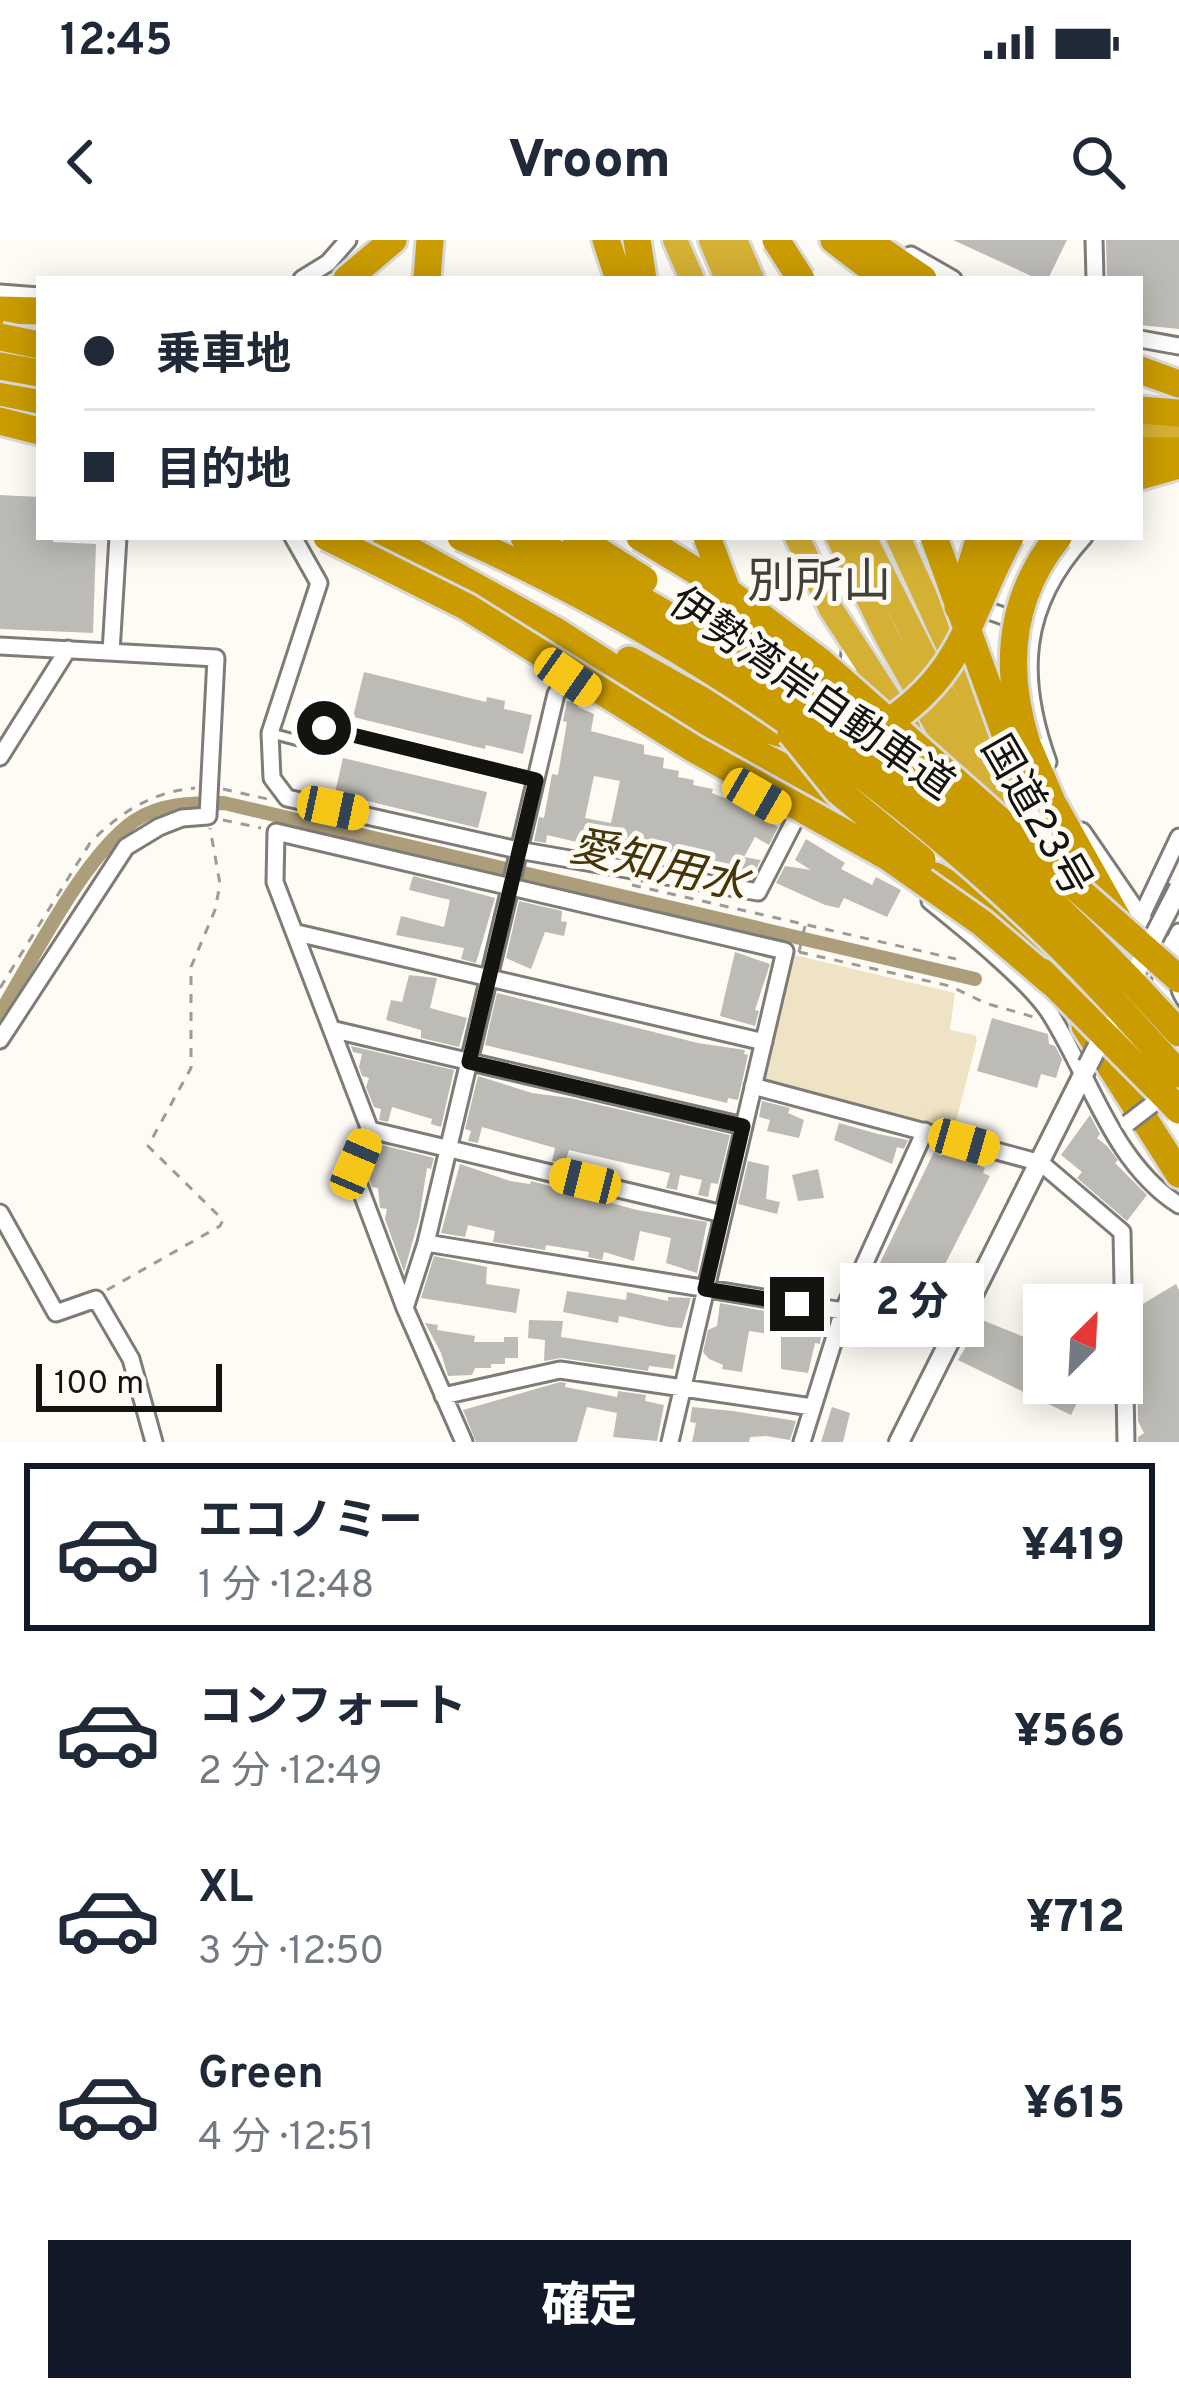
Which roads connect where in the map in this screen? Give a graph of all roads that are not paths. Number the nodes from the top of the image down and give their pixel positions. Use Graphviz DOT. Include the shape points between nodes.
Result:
graph roads {
  1 [pos="348,240"];
  2 [pos="390,240"];
  3 [pos="430,240"];
  4 [pos="606,240"];
  5 [pos="637,240"];
  6 [pos="675,240"];
  7 [pos="711,240"];
  8 [pos="735,240"];
  9 [pos="777,240"];
  10 [pos="834,240"];
  11 [pos="866,240"];
  12 [pos="889,240"];
  13 [pos="1094,240"];
  14 [pos="307,276"];
  15 [pos="350,276"];
  16 [pos="381,276"];
  17 [pos="428,276"];
  18 [pos="618,276"];
  19 [pos="643,276"];
  20 [pos="691,276"];
  21 [pos="726,276"];
  22 [pos="751,276"];
  23 [pos="795,276"];
  24 [pos="881,276"];
  25 [pos="919,276"];
  26 [pos="947,276"];
  27 [pos="1095,276"];
  28 [pos="0,293"];
  29 [pos="36,296"];
  30 [pos="0,310"];
  31 [pos="36,311"];
  32 [pos="0,336"];
  33 [pos="36,340"];
  34 [pos="1143,340"];
  35 [pos="1179,346"];
  36 [pos="0,367"];
  37 [pos="36,369"];
  38 [pos="1143,371"];
  39 [pos="1179,384"];
  40 [pos="0,392"];
  41 [pos="1143,398"];
  42 [pos="36,399"];
  43 [pos="1179,401"];
  44 [pos="1143,410"];
  45 [pos="1179,413"];
  46 [pos="1143,431"];
  47 [pos="1179,433"];
  48 [pos="1143,451"];
  49 [pos="1179,451"];
  50 [pos="1179,465"];
  51 [pos="1143,475"];
  52 [pos="118,540"];
  53 [pos="295,540"];
  54 [pos="320,540"];
  55 [pos="333,540"];
  56 [pos="392,540"];
  57 [pos="394,540"];
  58 [pos="467,540"];
  59 [pos="530,540"];
  60 [pos="581,540"];
  61 [pos="645,540"];
  62 [pos="707,540"];
  63 [pos="798,540"];
  64 [pos="839,540"];
  65 [pos="866,540"];
  66 [pos="899,540"];
  67 [pos="935,540"];
  68 [pos="979,540"];
  69 [pos="1009,540"];
  70 [pos="1056,540"];
  71 [pos="1082,540"];
  72 [pos="924,590"];
  73 [pos="1032,626"];
  74 [pos="851,642"];
  75 [pos="0,646"];
  76 [pos="68,649"];
  77 [pos="111,652"];
  78 [pos="568,677"];
  79 [pos="845,704"];
  80 [pos="877,723"];
  81 [pos="270,733"];
  82 [pos="0,758"];
  83 [pos="894,764"];
  84 [pos="536,780"];
  85 [pos="797,816"];
  86 [pos="1179,836"];
  87 [pos="518,850"];
  88 [pos="1016,868"];
  89 [pos="509,885"];
  90 [pos="1179,889"];
  91 [pos="1071,908"];
  92 [pos="1142,917"];
  93 [pos="1179,932"];
  94 [pos="297,933"];
  95 [pos="1136,948"];
  96 [pos="1174,956"];
  97 [pos="488,978"];
  98 [pos="1179,979"];
  99 [pos="1052,982"];
  100 [pos="1179,995"];
  101 [pos="7,1013"];
  102 [pos="1179,1021"];
  103 [pos="335,1030"];
  104 [pos="1179,1033"];
  105 [pos="0,1040"];
  106 [pos="764,1042"];
  107 [pos="469,1062"];
  108 [pos="1085,1070"];
  109 [pos="1179,1081"];
  110 [pos="753,1086"];
  111 [pos="1179,1110"];
  112 [pos="743,1126"];
  113 [pos="1179,1127"];
  114 [pos="1121,1128"];
  115 [pos="370,1130"];
  116 [pos="925,1131"];
  117 [pos="448,1148"];
  118 [pos="1041,1163"];
  119 [pos="1179,1174"];
  120 [pos="1179,1205"];
  121 [pos="0,1213"];
  122 [pos="723,1214"];
  123 [pos="426,1244"];
  124 [pos="705,1289"];
  125 [pos="405,1308"];
  126 [pos="843,1311"];
  127 [pos="684,1387"];
  128 [pos="443,1396"];
  129 [pos="812,1407"];
  130 [pos="154,1442"];
  131 [pos="464,1442"];
  132 [pos="670,1442"];
  133 [pos="802,1442"];
  134 [pos="899,1442"];
  135 [pos="1126,1442"];
  1 -- 14 [label="street"];
  2 -- 15 [label="highway"];
  2 -- 16 [label="highway"];
  3 -- 17 [label="highway"];
  4 -- 18 [label="highway"];
  5 -- 19 [label="highway"];
  6 -- 20 [label="highway"];
  7 -- 21 [label="highway"];
  8 -- 22 [label="highway"];
  9 -- 23 [label="highway, bridge"];
  10 -- 24 [label="highway"];
  11 -- 25 [label="highway"];
  12 -- 26 [label="street"];
  13 -- 27 [label="street"];
  28 -- 29 [label="street"];
  30 -- 31 [label="highway"];
  32 -- 33 [label="highway, bridge"];
  34 -- 35 [label="street"];
  36 -- 37 [label="highway, bridge"];
  38 -- 39 [label="highway"];
  40 -- 42 [label="highway"];
  41 -- 43 [label="highway"];
  44 -- 45 [label="highway"];
  46 -- 47 [label="highway"];
  48 -- 49 [label="highway"];
  50 -- 51 [label="highway"];
  52 -- 77 [label="street"];
  53 -- 81 [label="street" via="319,583"];
  54 -- 78 [label="street"];
  55 -- 99 [label="highway, bridge" via="466,607 888,857"];
  56 -- 119 [label="highway" via="803,777 990,908 1056,981"];
  57 -- 80 [label="highway" via="781,733 860,735"];
  58 -- 109 [label="highway, 伊勢湾岸自動車道, bridge" via="651,634 876,785 1051,938"];
  59 -- 83 [label="highway, 伊勢湾岸自動車道, bridge" via="729,649"];
  60 -- 83 [label="highway, bridge" via="829,705"];
  61 -- 98 [label="highway, bridge" via="787,634"];
  62 -- 99 [label="highway, bridge" via="769,698 802,750"];
  63 -- 74 [label="highway"];
  64 -- 88 [label="highway, 国道23号"];
  65 -- 91 [label="highway, 国道23号" via="973,753"];
  66 -- 72 [label="highway"];
  67 -- 95 [label="highway, bridge" via="1031,799"];
  68 -- 80 [label="highway, bridge" via="931,664"];
  69 -- 80 [label="highway, bridge" via="951,663 927,692"];
  70 -- 95 [label="highway, bridge" via="1018,613 1015,697 1052,802"];
  71 -- 73 [label="street" via="1053,577"];
  72 -- 73 [label="street"];
  72 -- 91 [label="highway"];
  73 -- 92 [label="street" via="1029,692 1053,775"];
  74 -- 79 [label="street"];
  74 -- 88 [label="highway"];
  75 -- 76 [label="street"];
  76 -- 77 [label="street"];
  76 -- 82 [label="street"];
  77 -- 101 [label="street" via="216,658 207,814 159,826 126,847"];
  78 -- 84 [label="street" via="556,694"];
  78 -- 85 [label="street" via="640,728"];
  81 -- 84 [label="lane" via="319,746 324,728"];
  81 -- 87 [label="street" via="272,778 287,798"];
  83 -- 104 [label="highway, 伊勢湾岸自動車道, bridge" via="1038,888"];
  84 -- 87 [label="street"];
  85 -- 87 [label="street" via="758,892"];
  85 -- 108 [label="street" via="896,873 997,960 1053,1018"];
  86 -- 92 [label="street"];
  87 -- 89 [label="street"];
  88 -- 113 [label="highway, 国道23号"];
  89 -- 94 [label="street" via="276,832 275,882"];
  89 -- 97 [label="street"];
  89 -- 106 [label="street" via="792,951"];
  90 -- 108 [label="street, bridge"];
  91 -- 109 [label="highway, 国道23号"];
  92 -- 96 [label="street"];
  93 -- 96 [label="street"];
  94 -- 97 [label="street"];
  94 -- 103 [label="street"];
  95 -- 100 [label="highway, bridge"];
  96 -- 102 [label="street" via="1159,972 1165,1004"];
  97 -- 106 [label="street"];
  97 -- 107 [label="street"];
  99 -- 111 [label="highway, bridge"];
  101 -- 105 [label="street"];
  103 -- 107 [label="street"];
  103 -- 115 [label="street"];
  106 -- 110 [label="street"];
  107 -- 112 [label="street"];
  107 -- 117 [label="street"];
  108 -- 114 [label="street"];
  108 -- 118 [label="street"];
  109 -- 114 [label="street, bridge"];
  110 -- 112 [label="street"];
  110 -- 116 [label="street"];
  112 -- 122 [label="street"];
  114 -- 120 [label="street" via="1148,1182"];
  115 -- 117 [label="street"];
  115 -- 125 [label="street" via="355,1175"];
  116 -- 118 [label="street"];
  116 -- 126 [label="street"];
  117 -- 122 [label="street"];
  117 -- 123 [label="street"];
  118 -- 134 [label="street"];
  118 -- 135 [label="street" via="1122,1232"];
  121 -- 130 [label="street" via="56,1312 96,1299 131,1359"];
  122 -- 124 [label="street"];
  123 -- 124 [label="street"];
  123 -- 125 [label="street"];
  124 -- 126 [label="street"];
  124 -- 127 [label="street"];
  125 -- 128 [label="street"];
  126 -- 129 [label="street"];
  127 -- 128 [label="street" via="560,1370"];
  127 -- 129 [label="street"];
  127 -- 132 [label="street"];
  128 -- 131 [label="street"];
  129 -- 133 [label="street"];
}
